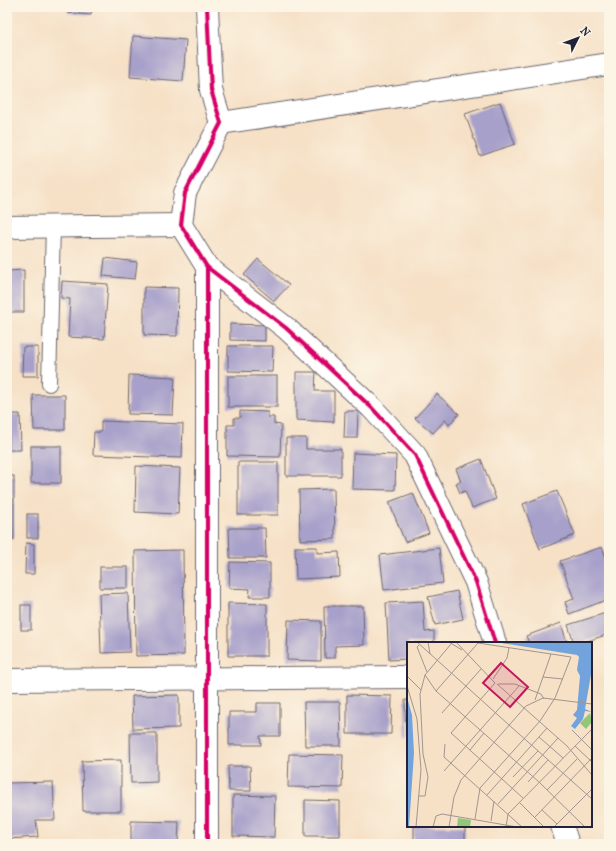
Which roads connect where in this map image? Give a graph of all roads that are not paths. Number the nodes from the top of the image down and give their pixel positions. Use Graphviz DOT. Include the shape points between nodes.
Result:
graph roads {
  1 [pos="207,7"];
  2 [pos="609,64"];
  3 [pos="221,123"];
  4 [pos="182,225"];
  5 [pos="53,226"];
  6 [pos="7,227"];
  7 [pos="207,268"];
  8 [pos="49,384"];
  9 [pos="495,642"];
  10 [pos="407,677"];
  11 [pos="207,678"];
  12 [pos="7,680"];
  13 [pos="562,827"];
  14 [pos="207,844"];
  15 [pos="568,844"];
  1 -- 3 [label="street" via="211,90"];
  2 -- 3 [label="street"];
  3 -- 4 [label="street" via="185,193"];
  4 -- 5 [label="street"];
  4 -- 7 [label="street"];
  5 -- 6 [label="street"];
  5 -- 8 [label="lane"];
  7 -- 9 [label="street" via="286,328 372,408 415,455 476,582"];
  7 -- 11 [label="street"];
  10 -- 11 [label="street"];
  11 -- 12 [label="street"];
  11 -- 14 [label="street"];
  13 -- 15 [label="street"];
}
